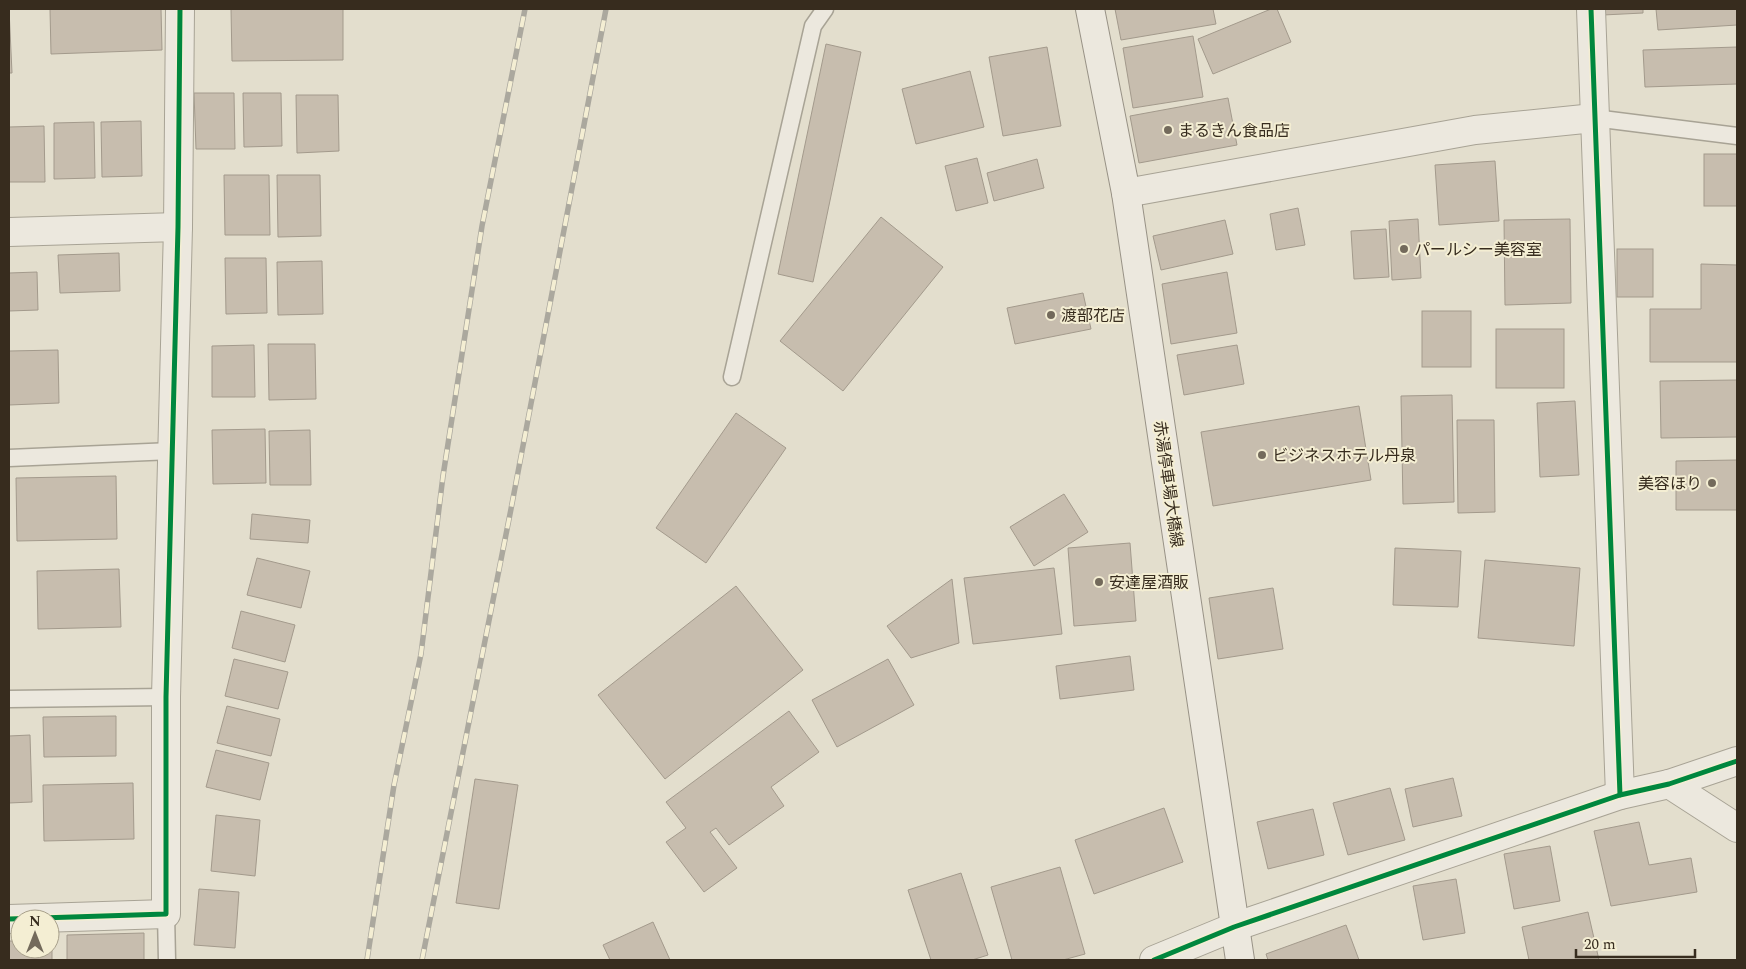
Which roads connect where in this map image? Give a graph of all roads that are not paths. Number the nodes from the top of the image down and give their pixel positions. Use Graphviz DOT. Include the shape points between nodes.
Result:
graph roads {
  1 [pos="180,9"];
  2 [pos="825,9"];
  3 [pos="1090,9"];
  4 [pos="1591,9"];
  5 [pos="1594,118"];
  6 [pos="1737,136"];
  7 [pos="1126,193"];
  8 [pos="178,227"];
  9 [pos="9,232"];
  10 [pos="732,377"];
  11 [pos="172,452"];
  12 [pos="9,458"];
  13 [pos="166,697"];
  14 [pos="9,699"];
  15 [pos="1737,761"];
  16 [pos="1668,784"];
  17 [pos="1620,795"];
  18 [pos="1737,828"];
  19 [pos="166,914"];
  20 [pos="9,919"];
  21 [pos="1234,927"];
  22 [pos="167,960"];
  23 [pos="1154,960"];
  24 [pos="1240,960"];
  1 -- 8 [label="street"];
  2 -- 10 [label="lane" via="813,26"];
  3 -- 7 [label="street, 赤湯停車場大橋線"];
  4 -- 5 [label="street"];
  5 -- 6 [label="lane"];
  5 -- 7 [label="street" via="1475,130"];
  5 -- 17 [label="street"];
  7 -- 21 [label="street, 赤湯停車場大橋線"];
  8 -- 9 [label="street"];
  8 -- 11 [label="street"];
  11 -- 12 [label="lane"];
  11 -- 13 [label="street"];
  13 -- 14 [label="lane"];
  13 -- 19 [label="street"];
  15 -- 16 [label="street"];
  16 -- 17 [label="street"];
  16 -- 18 [label="street"];
  17 -- 21 [label="street"];
  19 -- 20 [label="street"];
  19 -- 22 [label="lane"];
  21 -- 23 [label="street"];
  21 -- 24 [label="street, 赤湯停車場大橋線"];
}
